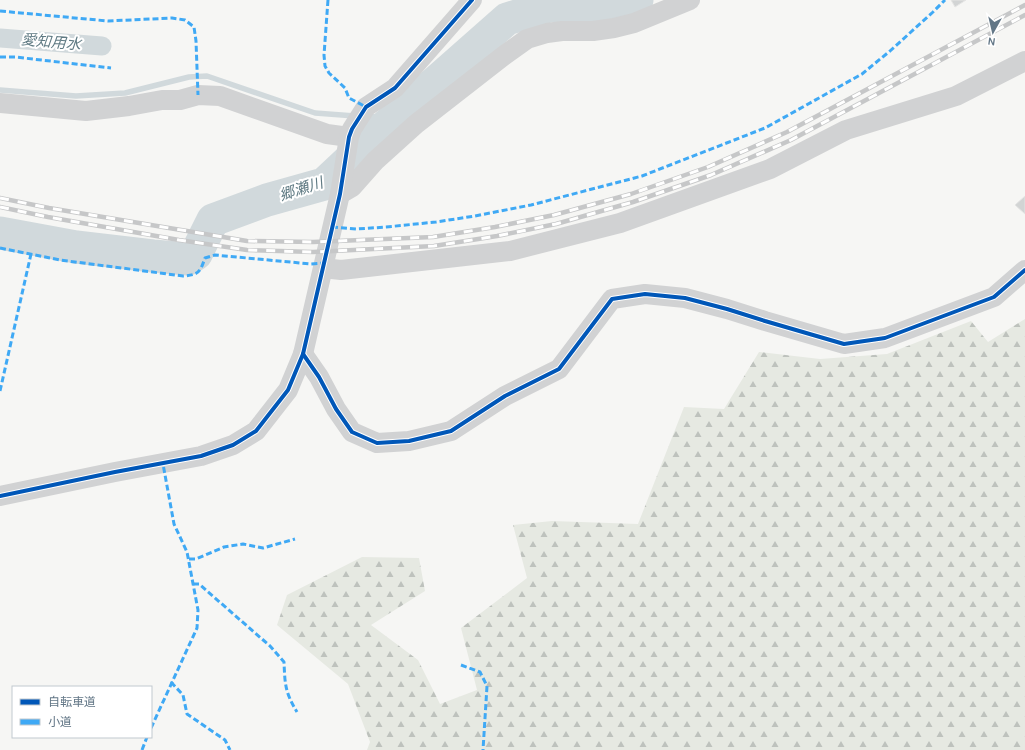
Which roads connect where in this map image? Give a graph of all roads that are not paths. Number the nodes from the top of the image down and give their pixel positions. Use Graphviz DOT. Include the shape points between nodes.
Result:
graph roads {
  1 [pos="472,0"];
  2 [pos="690,0"];
  3 [pos="1025,61"];
  4 [pos="0,103"];
  5 [pos="350,133"];
  6 [pos="340,190"];
  7 [pos="323,268"];
  8 [pos="1025,270"];
  9 [pos="303,354"];
  10 [pos="0,496"];
  1 -- 5 [label="street" via="395,88 366,107"];
  2 -- 6 [label="street" via="614,28 547,32 527,39 416,124 375,161 352,187"];
  3 -- 7 [label="street" via="956,96 846,130 770,170 620,223 510,251 341,270"];
  4 -- 5 [label="street" via="86,111 162,100 180,100 198,94 220,96 327,134"];
  5 -- 6 [label="street"];
  6 -- 7 [label="street"];
  7 -- 9 [label="street"];
  8 -- 9 [label="street" via="994,297 885,338 844,344 727,308 685,298 645,294 612,298 559,369 505,396 451,431 409,441 377,443 352,432"];
  9 -- 10 [label="street" via="288,390 256,431 233,445 201,456"];
}
